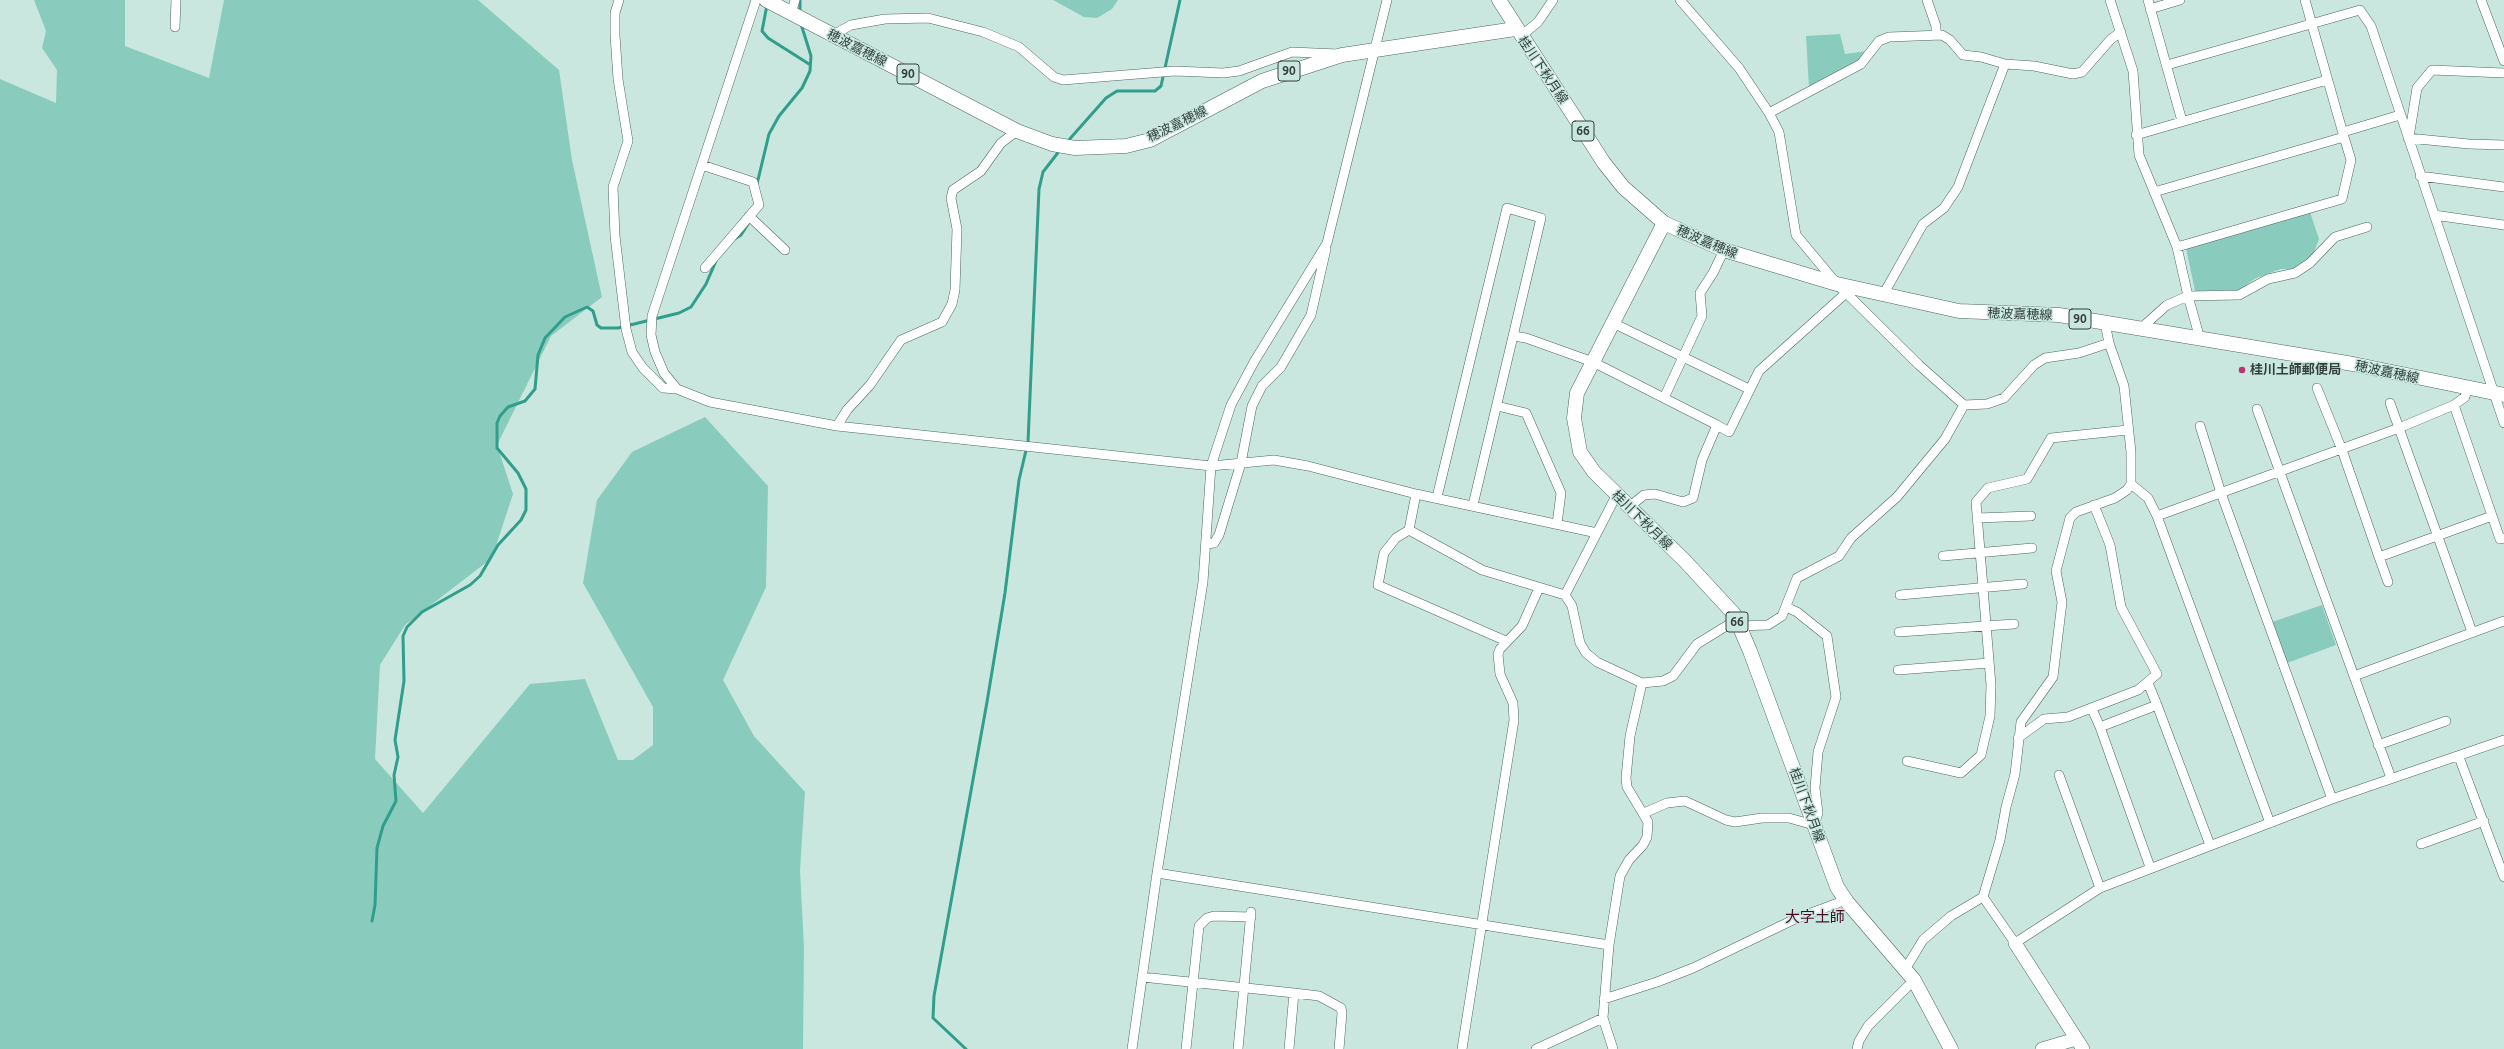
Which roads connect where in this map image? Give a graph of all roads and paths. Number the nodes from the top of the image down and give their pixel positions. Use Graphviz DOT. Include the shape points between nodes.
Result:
graph roads {
  1 [pos="176,0"];
  2 [pos="619,0"];
  3 [pos="756,0"];
  4 [pos="766,0"];
  5 [pos="795,0"];
  6 [pos="1387,0"];
  7 [pos="1498,0"];
  8 [pos="1553,0"];
  9 [pos="1680,0"];
  10 [pos="1927,0"];
  11 [pos="2110,0"];
  12 [pos="2180,0"];
  13 [pos="2305,0"];
  14 [pos="2481,0"];
  15 [pos="2149,4"];
  16 [pos="791,14"];
  17 [pos="2311,23"];
  18 [pos="175,27"];
  19 [pos="2121,32"];
  20 [pos="1518,33"];
  21 [pos="833,35"];
  22 [pos="1936,35"];
  23 [pos="1376,51"];
  24 [pos="1342,55"];
  25 [pos="2504,61"];
  26 [pos="2005,64"];
  27 [pos="2167,65"];
  28 [pos="2504,73"];
  29 [pos="2327,80"];
  30 [pos="1769,113"];
  31 [pos="2400,115"];
  32 [pos="2182,121"];
  33 [pos="1017,131"];
  34 [pos="2344,134"];
  35 [pos="2136,135"];
  36 [pos="2408,138"];
  37 [pos="2504,145"];
  38 [pos="702,165"];
  39 [pos="2420,176"];
  40 [pos="2504,187"];
  41 [pos="2154,192"];
  42 [pos="2434,215"];
  43 [pos="749,216"];
  44 [pos="1664,223"];
  45 [pos="2504,224"];
  46 [pos="2368,227"];
  47 [pos="1327,243"];
  48 [pos="2177,247"];
  49 [pos="785,250"];
  50 [pos="1724,250"];
  51 [pos="705,268"];
  52 [pos="1842,289"];
  53 [pos="1883,295"];
  54 [pos="2188,296"];
  55 [pos="1613,323"];
  56 [pos="2105,323"];
  57 [pos="2139,330"];
  58 [pos="1513,336"];
  59 [pos="2200,339"];
  60 [pos="2109,343"];
  61 [pos="1684,358"];
  62 [pos="1593,362"];
  63 [pos="2317,388"];
  64 [pos="677,389"];
  65 [pos="1749,389"];
  66 [pos="2468,389"];
  67 [pos="2499,394"];
  68 [pos="1664,398"];
  69 [pos="2390,403"];
  70 [pos="1964,405"];
  71 [pos="2454,405"];
  72 [pos="1497,406"];
  73 [pos="2257,409"];
  74 [pos="2504,423"];
  75 [pos="1717,425"];
  76 [pos="837,426"];
  77 [pos="2200,426"];
  78 [pos="2399,428"];
  79 [pos="2128,430"];
  80 [pos="2342,450"];
  81 [pos="1241,463"];
  82 [pos="1211,466"];
  83 [pos="2280,472"];
  84 [pos="2131,484"];
  85 [pos="2222,493"];
  86 [pos="1416,494"];
  87 [pos="1616,496"];
  88 [pos="1436,497"];
  89 [pos="1474,505"];
  90 [pos="2094,505"];
  91 [pos="1630,507"];
  92 [pos="2031,516"];
  93 [pos="2157,516"];
  94 [pos="2492,516"];
  95 [pos="1977,518"];
  96 [pos="1557,524"];
  97 [pos="1409,530"];
  98 [pos="1597,533"];
  99 [pos="2438,535"];
  100 [pos="2504,538"];
  101 [pos="1206,544"];
  102 [pos="2032,548"];
  103 [pos="1980,553"];
  104 [pos="1943,556"];
  105 [pos="2379,557"];
  106 [pos="2388,582"];
  107 [pos="2024,584"];
  108 [pos="1539,588"];
  109 [pos="1982,588"];
  110 [pos="1565,595"];
  111 [pos="1900,596"];
  112 [pos="1786,607"];
  113 [pos="2504,621"];
  114 [pos="1738,623"];
  115 [pos="2014,624"];
  116 [pos="1986,626"];
  117 [pos="1899,632"];
  118 [pos="2472,632"];
  119 [pos="1506,641"];
  120 [pos="1988,663"];
  121 [pos="1898,670"];
  122 [pos="2354,676"];
  123 [pos="1642,683"];
  124 [pos="2148,683"];
  125 [pos="2157,705"];
  126 [pos="2092,709"];
  127 [pos="2446,721"];
  128 [pos="2100,727"];
  129 [pos="2018,738"];
  130 [pos="2504,740"];
  131 [pos="2378,745"];
  132 [pos="2459,756"];
  133 [pos="1907,761"];
  134 [pos="2059,775"];
  135 [pos="2391,778"];
  136 [pos="2332,799"];
  137 [pos="1644,813"];
  138 [pos="2484,821"];
  139 [pos="2270,823"];
  140 [pos="1814,826"];
  141 [pos="2421,844"];
  142 [pos="2210,845"];
  143 [pos="2150,867"];
  144 [pos="1157,873"];
  145 [pos="2504,877"];
  146 [pos="2100,888"];
  147 [pos="1983,897"];
  148 [pos="1845,898"];
  149 [pos="1481,924"];
  150 [pos="2015,943"];
  151 [pos="1609,945"];
  152 [pos="1906,968"];
  153 [pos="1142,977"];
  154 [pos="1914,980"];
  155 [pos="1192,982"];
  156 [pos="1244,988"];
  157 [pos="1294,993"];
  158 [pos="1604,999"];
  159 [pos="1603,1018"];
  160 [pos="2079,1044"];
  161 [pos="1132,1049"];
  162 [pos="1186,1049"];
  163 [pos="1238,1049"];
  164 [pos="1289,1049"];
  165 [pos="1339,1049"];
  166 [pos="1462,1049"];
  167 [pos="1536,1049"];
  168 [pos="1613,1049"];
  169 [pos="1857,1049"];
  170 [pos="1951,1049"];
  171 [pos="2042,1049"];
  1 -- 18 [label="street"];
  2 -- 64 [label="street" via="615,13 617,57 628,141 613,187 615,236 626,329 632,352 642,368 663,388"];
  3 -- 38 [label="street"];
  4 -- 16 [label="main road, 穂波嘉穂線 / 90"];
  5 -- 16 [label="street"];
  6 -- 23 [label="street"];
  7 -- 20 [label="main road, 桂川下秋月線 / 66"];
  8 -- 20 [label="street" via="1543,16"];
  9 -- 30 [label="street" via="1739,68"];
  10 -- 22 [label="street" via="1936,26"];
  11 -- 19 [label="street"];
  12 -- 15 [label="street"];
  13 -- 17 [label="street"];
  14 -- 25 [label="street"];
  15 -- 27 [label="street"];
  16 -- 21 [label="main road, 穂波嘉穂線 / 90"];
  17 -- 27 [label="street"];
  17 -- 29 [label="street"];
  17 -- 31 [label="street" via="2360,10 2371,26"];
  19 -- 26 [label="street" via="2111,39 2082,72 2073,74 2034,66"];
  19 -- 35 [label="street" via="2133,71"];
  20 -- 23 [label="main road, 穂波嘉穂線 / 90"];
  20 -- 44 [label="main road, 桂川下秋月線 / 66" via="1604,164 1623,188"];
  21 -- 24 [label="street" via="851,25 885,19 928,18 983,32 1019,47 1054,77 1063,80 1175,71 1223,73 1239,71 1292,52"];
  21 -- 33 [label="main road, 穂波嘉穂線 / 90"];
  22 -- 26 [label="street" via="1942,35 1950,40 1963,55"];
  22 -- 30 [label="street" via="1898,35 1884,39 1861,64"];
  23 -- 24 [label="main road, 穂波嘉穂線 / 90"];
  23 -- 47 [label="street"];
  24 -- 33 [label="main road, 穂波嘉穂線 / 90" via="1262,81 1150,140 1126,146 1075,148 1052,144"];
  26 -- 53 [label="street" via="1958,187 1944,208 1923,224"];
  27 -- 32 [label="street"];
  28 -- 36 [label="street" via="2432,70 2417,88"];
  29 -- 32 [label="street"];
  29 -- 34 [label="street"];
  30 -- 52 [label="street" via="1779,132 1796,235"];
  31 -- 34 [label="street"];
  31 -- 36 [label="street"];
  32 -- 35 [label="street"];
  33 -- 76 [label="street" via="1001,144 981,171 953,190 951,198 957,228 955,290 952,304 942,322 901,340 870,385 846,410"];
  34 -- 41 [label="street"];
  34 -- 48 [label="street" via="2351,160 2342,199"];
  35 -- 41 [label="street" via="2139,155"];
  36 -- 37 [label="street"];
  36 -- 39 [label="street"];
  38 -- 43 [label="street" via="753,182 759,205"];
  38 -- 64 [label="street" via="652,316 651,335 655,352 664,373"];
  39 -- 40 [label="street"];
  39 -- 42 [label="street"];
  41 -- 48 [label="street"];
  42 -- 45 [label="street"];
  42 -- 67 [label="street"];
  43 -- 49 [label="street"];
  43 -- 51 [label="street"];
  44 -- 50 [label="main road, 穂波嘉穂線 / 90"];
  44 -- 55 [label="main road, 桂川下秋月線 / 66"];
  46 -- 54 [label="street" via="2335,237 2310,263 2295,273 2268,279 2239,295"];
  47 -- 81 [label="street" via="1322,277 1311,315 1281,368 1262,386 1252,406"];
  47 -- 82 [label="street" via="1254,362 1232,405"];
  48 -- 54 [label="street"];
  50 -- 52 [label="main road, 穂波嘉穂線 / 90"];
  50 -- 61 [label="street" via="1700,293 1702,316"];
  52 -- 53 [label="main road, 穂波嘉穂線 / 90"];
  52 -- 65 [label="street" via="1759,371"];
  52 -- 70 [label="street" via="1919,365"];
  53 -- 56 [label="main road, 穂波嘉穂線 / 90" via="1959,311 2059,315"];
  54 -- 57 [label="street" via="2167,305"];
  54 -- 59 [label="street"];
  55 -- 61 [label="street"];
  55 -- 62 [label="main road, 桂川下秋月線 / 66"];
  56 -- 57 [label="main road, 穂波嘉穂線 / 90"];
  56 -- 60 [label="street"];
  57 -- 59 [label="main road, 穂波嘉穂線 / 90"];
  58 -- 62 [label="street" via="1526,338"];
  58 -- 72 [label="street"];
  58 -- 88 [label="street" via="1540,218 1507,208"];
  59 -- 66 [label="main road, 穂波嘉穂線 / 90" via="2353,364"];
  60 -- 70 [label="street" via="2079,353 2044,358 2034,365 2004,398 1987,404"];
  60 -- 79 [label="street" via="2124,386"];
  61 -- 65 [label="street"];
  61 -- 68 [label="street"];
  62 -- 68 [label="street"];
  62 -- 87 [label="main road, 桂川下秋月線 / 66" via="1577,393 1574,418 1576,435 1586,462"];
  63 -- 80 [label="street"];
  64 -- 76 [label="street" via="710,402"];
  65 -- 75 [label="street" via="1729,432"];
  66 -- 67 [label="main road, 穂波嘉穂線 / 90"];
  66 -- 71 [label="street" via="2465,397"];
  67 -- 74 [label="street"];
  68 -- 75 [label="street"];
  69 -- 78 [label="street"];
  70 -- 112 [label="street" via="1935,451 1897,497 1851,538 1839,556 1796,578"];
  71 -- 78 [label="street"];
  71 -- 94 [label="street"];
  72 -- 89 [label="street"];
  72 -- 96 [label="street" via="1526,412 1561,493"];
  73 -- 83 [label="street"];
  75 -- 91 [label="street" via="1702,460 1693,498 1683,502 1655,494 1644,495"];
  76 -- 82 [label="street"];
  77 -- 85 [label="street"];
  78 -- 80 [label="street"];
  78 -- 99 [label="street"];
  79 -- 84 [label="street"];
  79 -- 95 [label="street" via="2051,438 2027,479 1988,488 1976,502"];
  80 -- 83 [label="street"];
  80 -- 105 [label="street"];
  81 -- 82 [label="street"];
  81 -- 86 [label="street" via="1274,460 1308,466"];
  81 -- 101 [label="street" via="1219,535 1214,543"];
  82 -- 101 [label="street"];
  83 -- 85 [label="street"];
  83 -- 122 [label="street"];
  84 -- 90 [label="street" via="2116,498"];
  84 -- 93 [label="street" via="2148,498"];
  85 -- 93 [label="street"];
  85 -- 136 [label="street"];
  86 -- 88 [label="street"];
  86 -- 97 [label="street"];
  87 -- 91 [label="main road, 桂川下秋月線 / 66"];
  87 -- 98 [label="street"];
  88 -- 89 [label="street"];
  89 -- 96 [label="street"];
  90 -- 124 [label="street" via="2110,545 2121,607 2157,674"];
  90 -- 129 [label="street" via="2076,512 2070,518 2056,571 2062,602 2053,677 2026,713"];
  91 -- 114 [label="main road, 桂川下秋月線 / 66" via="1716,593"];
  92 -- 95 [label="street"];
  93 -- 139 [label="street"];
  94 -- 99 [label="street"];
  94 -- 100 [label="street" via="2500,539"];
  95 -- 103 [label="street"];
  96 -- 98 [label="street"];
  97 -- 108 [label="street" via="1482,570"];
  97 -- 119 [label="street" via="1396,538 1384,553 1378,585"];
  98 -- 110 [label="street"];
  99 -- 105 [label="street"];
  99 -- 118 [label="street"];
  101 -- 144 [label="street" via="1203,582"];
  102 -- 103 [label="street"];
  103 -- 104 [label="street"];
  103 -- 109 [label="street"];
  105 -- 106 [label="street"];
  107 -- 109 [label="street"];
  108 -- 110 [label="street"];
  108 -- 119 [label="street" via="1522,626"];
  109 -- 111 [label="street"];
  109 -- 116 [label="street"];
  110 -- 123 [label="street" via="1572,606 1580,643 1586,653 1597,662"];
  112 -- 114 [label="street" via="1782,616 1768,625"];
  112 -- 140 [label="street" via="1797,612 1827,636 1836,697 1818,752 1818,813"];
  113 -- 118 [label="street"];
  114 -- 123 [label="street" via="1697,644 1673,676 1663,681"];
  114 -- 140 [label="main road, 桂川下秋月線 / 66"];
  115 -- 116 [label="street"];
  116 -- 117 [label="street"];
  116 -- 120 [label="street"];
  118 -- 122 [label="street"];
  119 -- 149 [label="street" via="1500,648 1498,663 1513,703 1514,720"];
  120 -- 121 [label="street"];
  120 -- 133 [label="street" via="1990,716 1981,755 1961,773"];
  122 -- 131 [label="street"];
  123 -- 137 [label="street" via="1630,736 1626,778 1627,787"];
  124 -- 125 [label="street"];
  124 -- 126 [label="street" via="2138,690"];
  125 -- 128 [label="street"];
  125 -- 142 [label="street"];
  126 -- 128 [label="street"];
  126 -- 129 [label="street" via="2068,717 2044,719"];
  127 -- 131 [label="street"];
  128 -- 143 [label="street"];
  129 -- 147 [label="street" via="2015,774 2000,840"];
  130 -- 132 [label="street"];
  131 -- 135 [label="street"];
  132 -- 135 [label="street"];
  132 -- 138 [label="street"];
  134 -- 146 [label="street"];
  135 -- 136 [label="street"];
  136 -- 139 [label="street"];
  137 -- 140 [label="street" via="1667,802 1685,801 1735,822 1781,818"];
  137 -- 151 [label="street" via="1648,822 1646,837 1620,876"];
  138 -- 141 [label="street"];
  138 -- 145 [label="street"];
  139 -- 142 [label="street"];
  140 -- 148 [label="main road, 桂川下秋月線 / 66" via="1829,869"];
  142 -- 143 [label="street"];
  143 -- 146 [label="street"];
  144 -- 149 [label="street"];
  144 -- 153 [label="street"];
  146 -- 150 [label="street"];
  147 -- 150 [label="street"];
  147 -- 152 [label="street" via="1951,916 1923,940"];
  148 -- 152 [label="main road, 桂川下秋月線 / 66"];
  148 -- 158 [label="street" via="1671,976"];
  149 -- 151 [label="street"];
  149 -- 166 [label="street"];
  150 -- 160 [label="street"];
  151 -- 158 [label="street"];
  152 -- 154 [label="main road, 桂川下秋月線 / 66"];
  153 -- 155 [label="street"];
  153 -- 161 [label="street"];
  154 -- 169 [label="street" via="1868,1026"];
  154 -- 170 [label="main road, 桂川下秋月線 / 66"];
  155 -- 156 [label="street"];
  155 -- 156 [label="street" via="1198,931 1202,921 1214,916 1251,915"];
  155 -- 162 [label="street"];
  156 -- 157 [label="street"];
  156 -- 163 [label="street"];
  157 -- 164 [label="street"];
  157 -- 165 [label="street" via="1319,996 1340,1008 1342,1013"];
  158 -- 159 [label="street"];
  159 -- 167 [label="street"];
  159 -- 168 [label="street"];
  160 -- 171 [label="street"];
}
